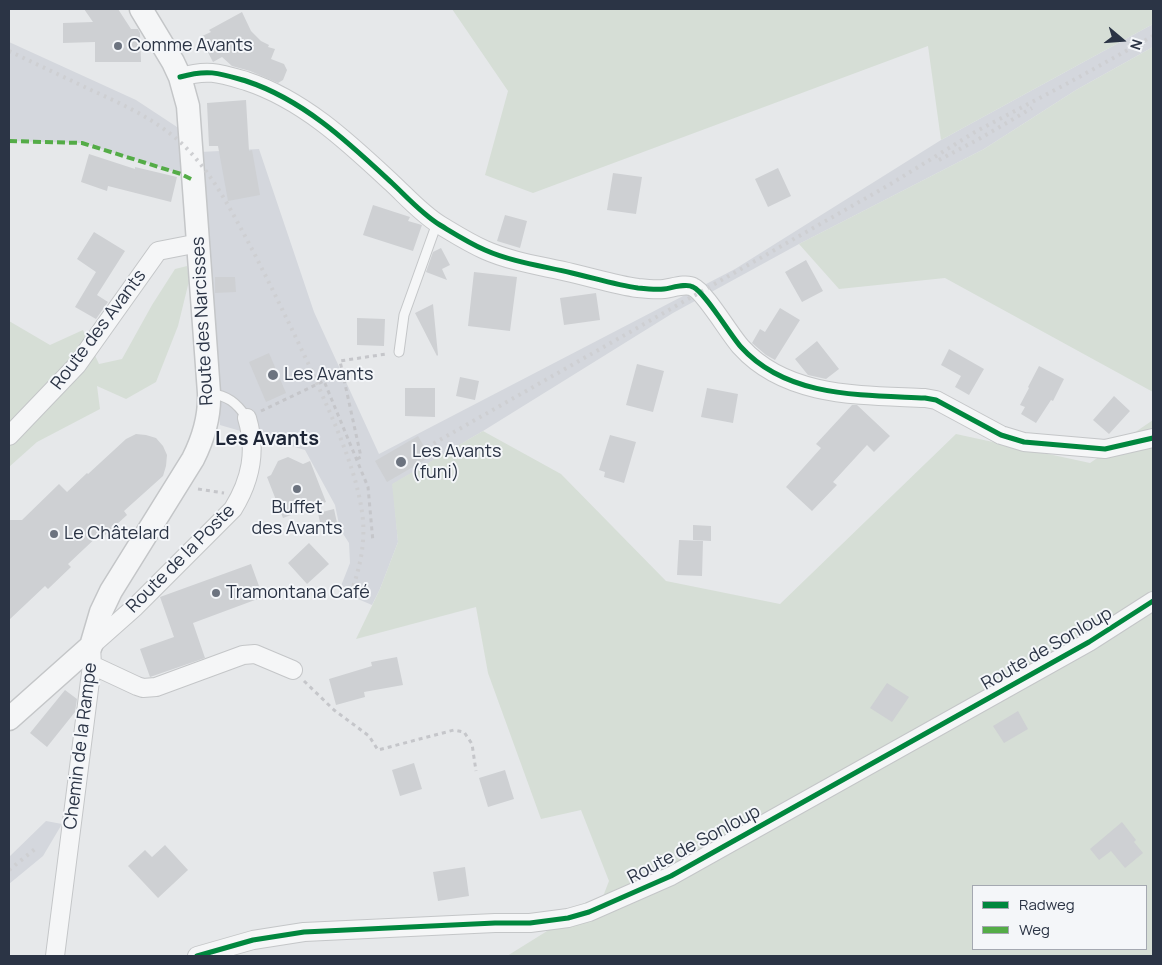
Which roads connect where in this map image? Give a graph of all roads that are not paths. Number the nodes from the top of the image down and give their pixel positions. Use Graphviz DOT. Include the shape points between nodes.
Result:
graph roads {
  1 [pos="141,9"];
  2 [pos="180,77"];
  3 [pos="437,223"];
  4 [pos="199,243"];
  5 [pos="399,352"];
  6 [pos="209,393"];
  7 [pos="247,418"];
  8 [pos="9,436"];
  9 [pos="1153,438"];
  10 [pos="1153,601"];
  11 [pos="91,655"];
  12 [pos="293,670"];
  13 [pos="9,719"];
  14 [pos="55,956"];
  15 [pos="197,956"];
  1 -- 2 [label="street, Route des Narcisses"];
  2 -- 3 [label="street" via="198,71 218,74 253,84 298,106 338,133"];
  2 -- 4 [label="street, Route des Narcisses" via="190,117"];
  3 -- 5 [label="lane" via="404,315"];
  3 -- 9 [label="street" via="468,242 506,258 626,286 649,289 693,286 741,347 770,370 798,384 851,395 936,400 1001,435 1024,442 1105,449"];
  4 -- 6 [label="street, Route des Narcisses"];
  4 -- 8 [label="street, Route des Avants" via="158,251 77,365"];
  6 -- 7 [label="lane, Route de la Poste" via="231,400"];
  6 -- 11 [label="street, Route des Narcisses" via="208,420 203,438 111,591"];
  7 -- 11 [label="street, Route de la Poste" via="253,445 242,496"];
  10 -- 15 [label="street, Route de Sonloup" via="1089,642 671,876 589,912 545,922 304,932 253,940"];
  11 -- 12 [label="street" via="143,688 156,687 243,655 255,654"];
  11 -- 13 [label="street, Chemin de la Rampe"];
  11 -- 14 [label="street, Chemin de la Rampe"];
}
